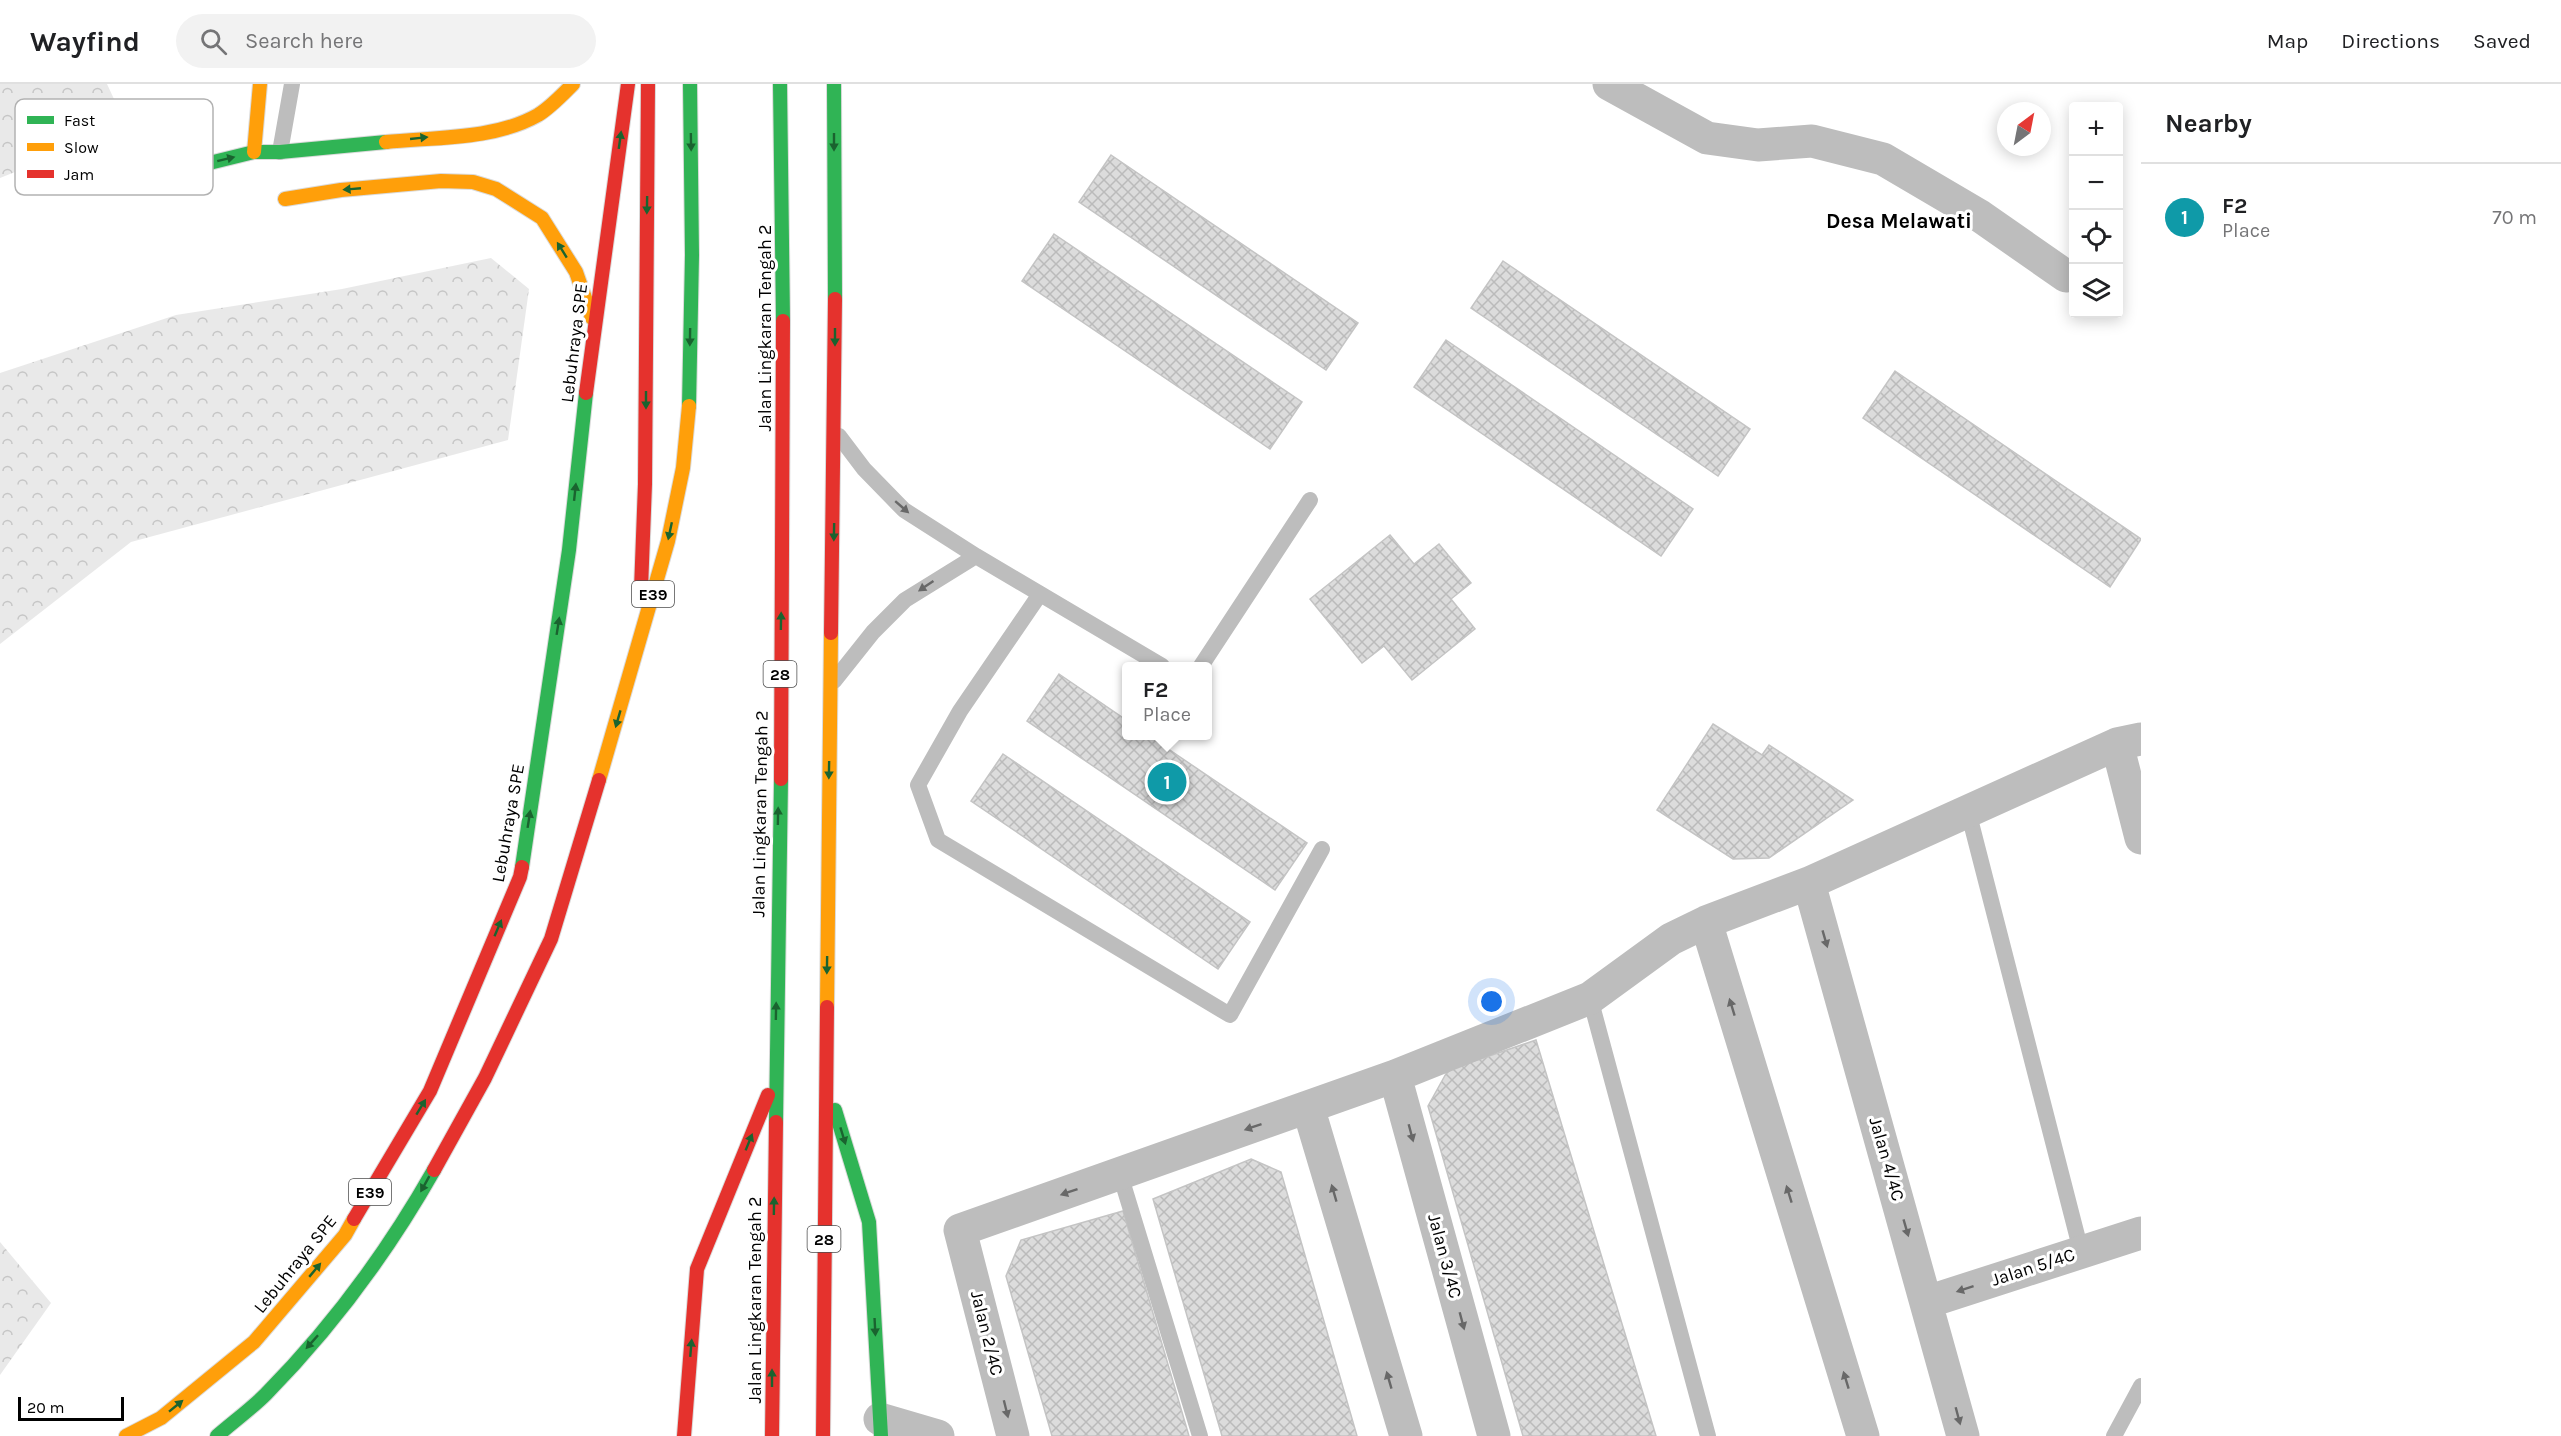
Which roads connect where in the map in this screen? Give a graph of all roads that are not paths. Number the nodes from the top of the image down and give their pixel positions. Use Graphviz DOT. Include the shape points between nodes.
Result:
graph roads {
  1 [pos="260,84"];
  2 [pos="292,84"];
  3 [pos="573,84"];
  4 [pos="628,84"];
  5 [pos="648,84"];
  6 [pos="690,84"];
  7 [pos="780,84"];
  8 [pos="834,84"];
  9 [pos="1609,84"];
  10 [pos="254,152"];
  11 [pos="280,152"];
  12 [pos="213,162"];
  13 [pos="285,199"];
  14 [pos="2066,276"];
  15 [pos="594,322"];
  16 [pos="835,432"];
  17 [pos="1310,500"];
  18 [pos="976,556"];
  19 [pos="1040,594"];
  20 [pos="638,648"];
  21 [pos="1155,662"];
  22 [pos="1204,662"];
  23 [pos="831,686"];
  24 [pos="2129,741"];
  25 [pos="1968,811"];
  26 [pos="2141,838"];
  27 [pos="1322,849"];
  28 [pos="1809,883"];
  29 [pos="1706,922"];
  30 [pos="1590,998"];
  31 [pos="1395,1076"];
  32 [pos="775,1079"];
  33 [pos="826,1080"];
  34 [pos="1308,1107"];
  35 [pos="1120,1174"];
  36 [pos="2141,1233"];
  37 [pos="2081,1251"];
  38 [pos="1926,1302"];
  39 [pos="2141,1386"];
  40 [pos="880,1428"];
  41 [pos="126,1436"];
  42 [pos="217,1436"];
  43 [pos="684,1436"];
  44 [pos="772,1436"];
  45 [pos="823,1436"];
  46 [pos="938,1436"];
  47 [pos="1013,1436"];
  48 [pos="1200,1436"];
  49 [pos="1406,1436"];
  50 [pos="1494,1436"];
  51 [pos="1708,1436"];
  52 [pos="1863,1436"];
  53 [pos="1963,1436"];
  54 [pos="2114,1436"];
  1 -- 10 [label="highway"];
  2 -- 11 [label="lane"];
  11 -- 3 [label="highway, one-way" via="506,128 537,115"];
  15 -- 4 [label="highway, Lebuhraya SPE / E39, one-way"];
  5 -- 20 [label="highway, one-way" via="645,483"];
  6 -- 20 [label="highway, E39, one-way" via="692,255 689,400 683,468 668,541"];
  32 -- 7 [label="highway, Jalan Lingkaran Tengah 2 / 28, one-way" via="783,470"];
  8 -- 16 [label="highway, 28, one-way"];
  9 -- 14 [label="street" via="1707,138 1758,145 1812,141 1883,159 1980,216"];
  10 -- 11 [label="highway"];
  12 -- 10 [label="highway, one-way"];
  15 -- 13 [label="highway, one-way" via="576,273 542,218 496,189 473,182 441,181 341,189"];
  41 -- 15 [label="highway, Lebuhraya SPE / E39, one-way" via="161,1418 254,1342 345,1235 430,1091 520,877 569,550"];
  16 -- 18 [label="lane, one-way" via="904,510"];
  16 -- 23 [label="highway, 28, one-way"];
  17 -- 22 [label="lane"];
  18 -- 19 [label="lane"];
  18 -- 23 [label="lane, one-way" via="905,600 873,632"];
  19 -- 21 [label="lane"];
  19 -- 27 [label="lane" via="960,711 918,785 938,840 1230,1015"];
  20 -- 42 [label="highway, E39, one-way" via="551,939 485,1078 408,1215 337,1314 265,1395"];
  23 -- 33 [label="highway, 28, one-way"];
  24 -- 25 [label="street"];
  24 -- 26 [label="street"];
  25 -- 28 [label="street"];
  25 -- 37 [label="lane"];
  28 -- 29 [label="street"];
  28 -- 38 [label="street, Jalan 4/4C, one-way"];
  29 -- 30 [label="street" via="1671,939"];
  52 -- 29 [label="street, one-way"];
  30 -- 31 [label="street"];
  30 -- 51 [label="lane"];
  31 -- 34 [label="street"];
  31 -- 50 [label="street, Jalan 3/4C, one-way"];
  43 -- 32 [label="highway, one-way" via="697,1269"];
  44 -- 32 [label="highway, Jalan Lingkaran Tengah 2 / 28, one-way"];
  33 -- 40 [label="highway, one-way" via="869,1222"];
  33 -- 45 [label="highway, 28"];
  34 -- 35 [label="street, one-way"];
  49 -- 34 [label="street, one-way"];
  35 -- 47 [label="street, Jalan 2/4C, one-way" via="960,1230"];
  35 -- 48 [label="lane"];
  36 -- 37 [label="street, Jalan 5/4C"];
  37 -- 38 [label="street, Jalan 5/4C, one-way"];
  38 -- 53 [label="street, Jalan 4/4C, one-way"];
  39 -- 54 [label="lane"];
  40 -- 46 [label="street"];
}
